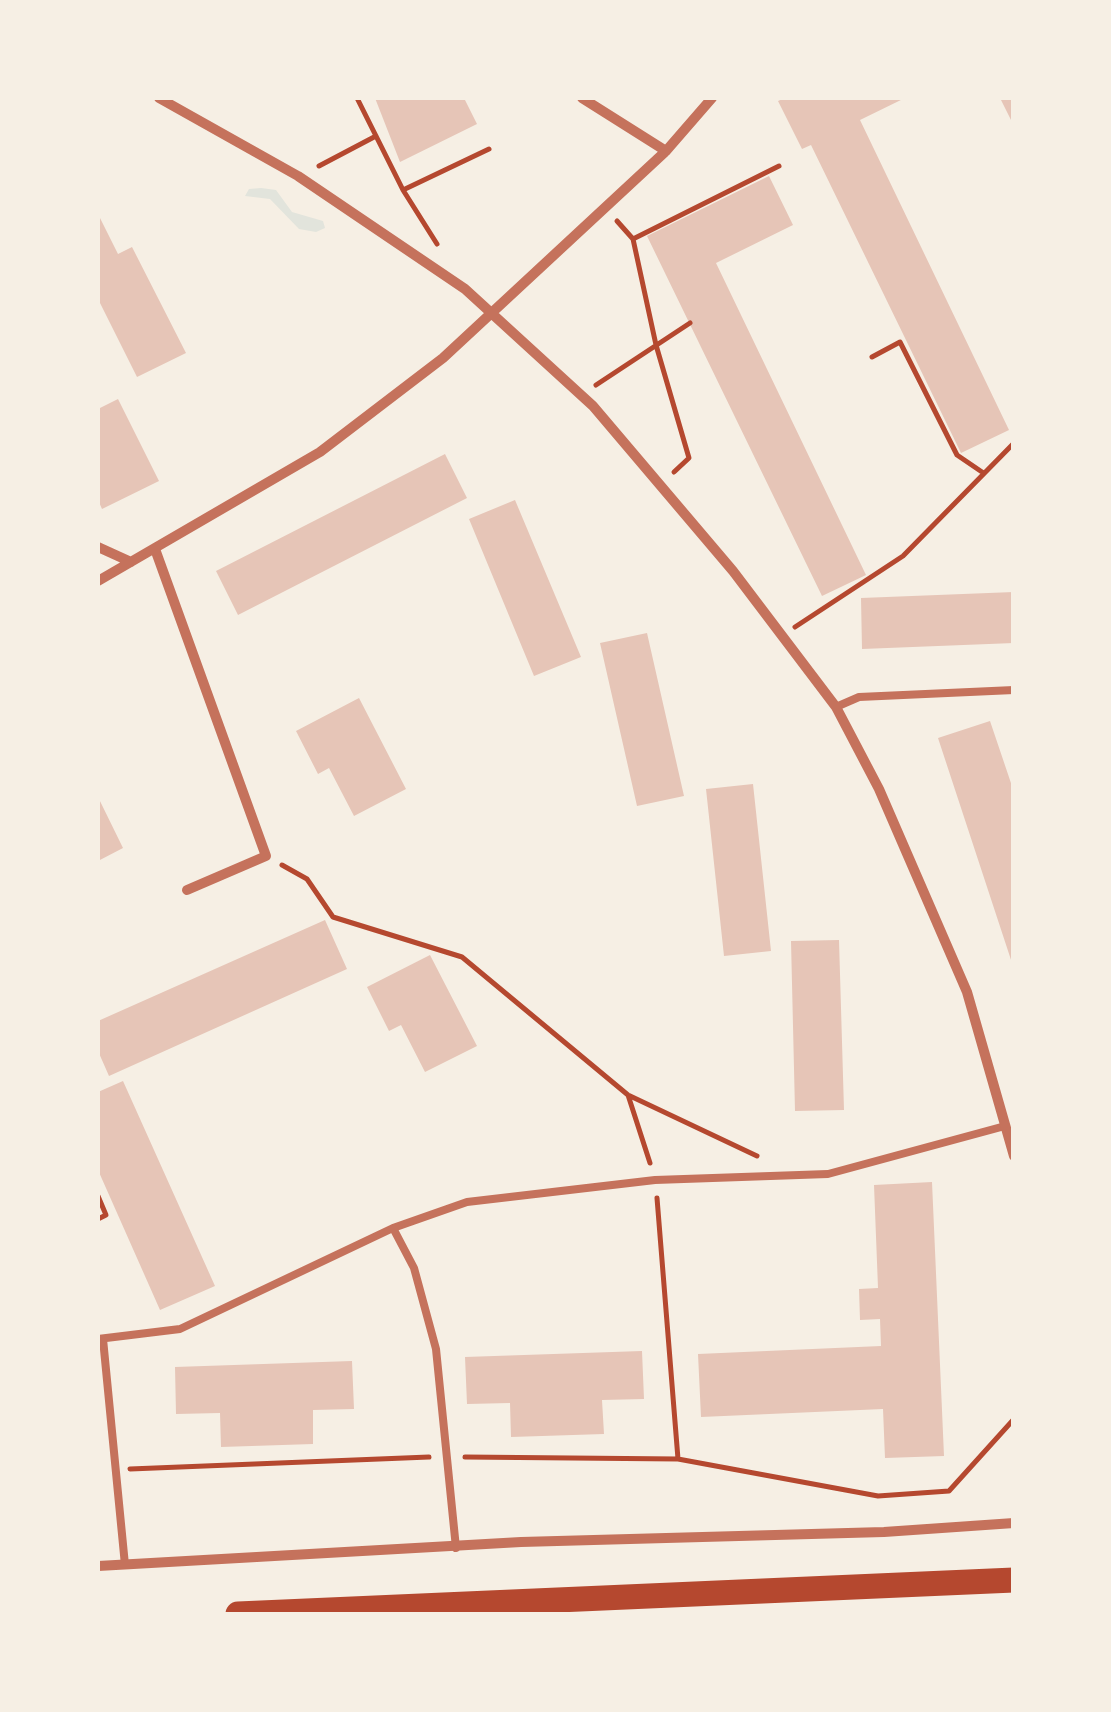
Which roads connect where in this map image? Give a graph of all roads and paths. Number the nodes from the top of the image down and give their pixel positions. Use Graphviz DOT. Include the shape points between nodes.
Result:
graph roads {
  1 [pos="159,98"];
  2 [pos="357,98"];
  3 [pos="582,98"];
  4 [pos="712,98"];
  5 [pos="376,136"];
  6 [pos="489,149"];
  7 [pos="666,151"];
  8 [pos="780,166"];
  9 [pos="298,176"];
  10 [pos="403,190"];
  11 [pos="605,208"];
  12 [pos="633,238"];
  13 [pos="465,289"];
  14 [pos="494,313"];
  15 [pos="690,323"];
  16 [pos="656,346"];
  17 [pos="872,357"];
  18 [pos="581,395"];
  19 [pos="1014,443"];
  20 [pos="982,472"];
  21 [pos="660,485"];
  22 [pos="98,547"];
  23 [pos="155,549"];
  24 [pos="132,562"];
  25 [pos="98,581"];
  26 [pos="781,636"];
  27 [pos="1014,690"];
  28 [pos="836,707"];
  29 [pos="266,856"];
  30 [pos="187,890"];
  31 [pos="628,1095"];
  32 [pos="1005,1126"];
  33 [pos="1014,1156"];
  34 [pos="795,1174"];
  35 [pos="655,1180"];
  36 [pos="98,1196"];
  37 [pos="98,1219"];
  38 [pos="394,1228"];
  39 [pos="100,1339"];
  40 [pos="1014,1418"];
  41 [pos="448,1457"];
  42 [pos="678,1460"];
  43 [pos="117,1469"];
  44 [pos="1014,1523"];
  45 [pos="456,1548"];
  46 [pos="126,1565"];
  47 [pos="98,1566"];
  48 [pos="1014,1580"];
  49 [pos="238,1614"];
  1 -- 9 [label="street"];
  2 -- 5 [label="path"];
  3 -- 7 [label="street"];
  4 -- 7 [label="street"];
  5 -- 9 [label="path"];
  5 -- 10 [label="path"];
  6 -- 10 [label="path"];
  7 -- 11 [label="street"];
  8 -- 12 [label="path"];
  9 -- 13 [label="street"];
  10 -- 13 [label="path"];
  11 -- 12 [label="path"];
  11 -- 14 [label="street"];
  12 -- 16 [label="path"];
  13 -- 14 [label="street"];
  14 -- 18 [label="street"];
  14 -- 23 [label="street" via="320,452"];
  15 -- 16 [label="path"];
  16 -- 18 [label="path"];
  16 -- 21 [label="path" via="689,458"];
  17 -- 20 [label="path" via="900,342 958,455"];
  18 -- 21 [label="street"];
  19 -- 20 [label="path"];
  20 -- 26 [label="path" via="902,556"];
  21 -- 26 [label="street"];
  22 -- 24 [label="street"];
  23 -- 24 [label="street"];
  23 -- 29 [label="street"];
  24 -- 25 [label="street"];
  26 -- 28 [label="street"];
  27 -- 28 [label="lane" via="859,697"];
  28 -- 32 [label="street" via="880,789 960,975"];
  29 -- 30 [label="street"];
  29 -- 31 [label="path" via="307,878 333,917 462,956"];
  31 -- 34 [label="path"];
  31 -- 35 [label="path"];
  32 -- 33 [label="street"];
  32 -- 34 [label="lane" via="828,1174"];
  34 -- 35 [label="lane"];
  35 -- 38 [label="lane" via="467,1202"];
  35 -- 42 [label="path"];
  36 -- 37 [label="path" via="106,1215"];
  38 -- 39 [label="lane" via="180,1329"];
  38 -- 41 [label="lane" via="428,1311"];
  39 -- 43 [label="lane"];
  40 -- 42 [label="path" via="949,1491 878,1496"];
  41 -- 42 [label="path"];
  41 -- 43 [label="path"];
  41 -- 45 [label="lane"];
  43 -- 46 [label="lane"];
  44 -- 45 [label="street"];
  45 -- 46 [label="street"];
  46 -- 47 [label="street"];
  48 -- 49 [label="main road"];
}
